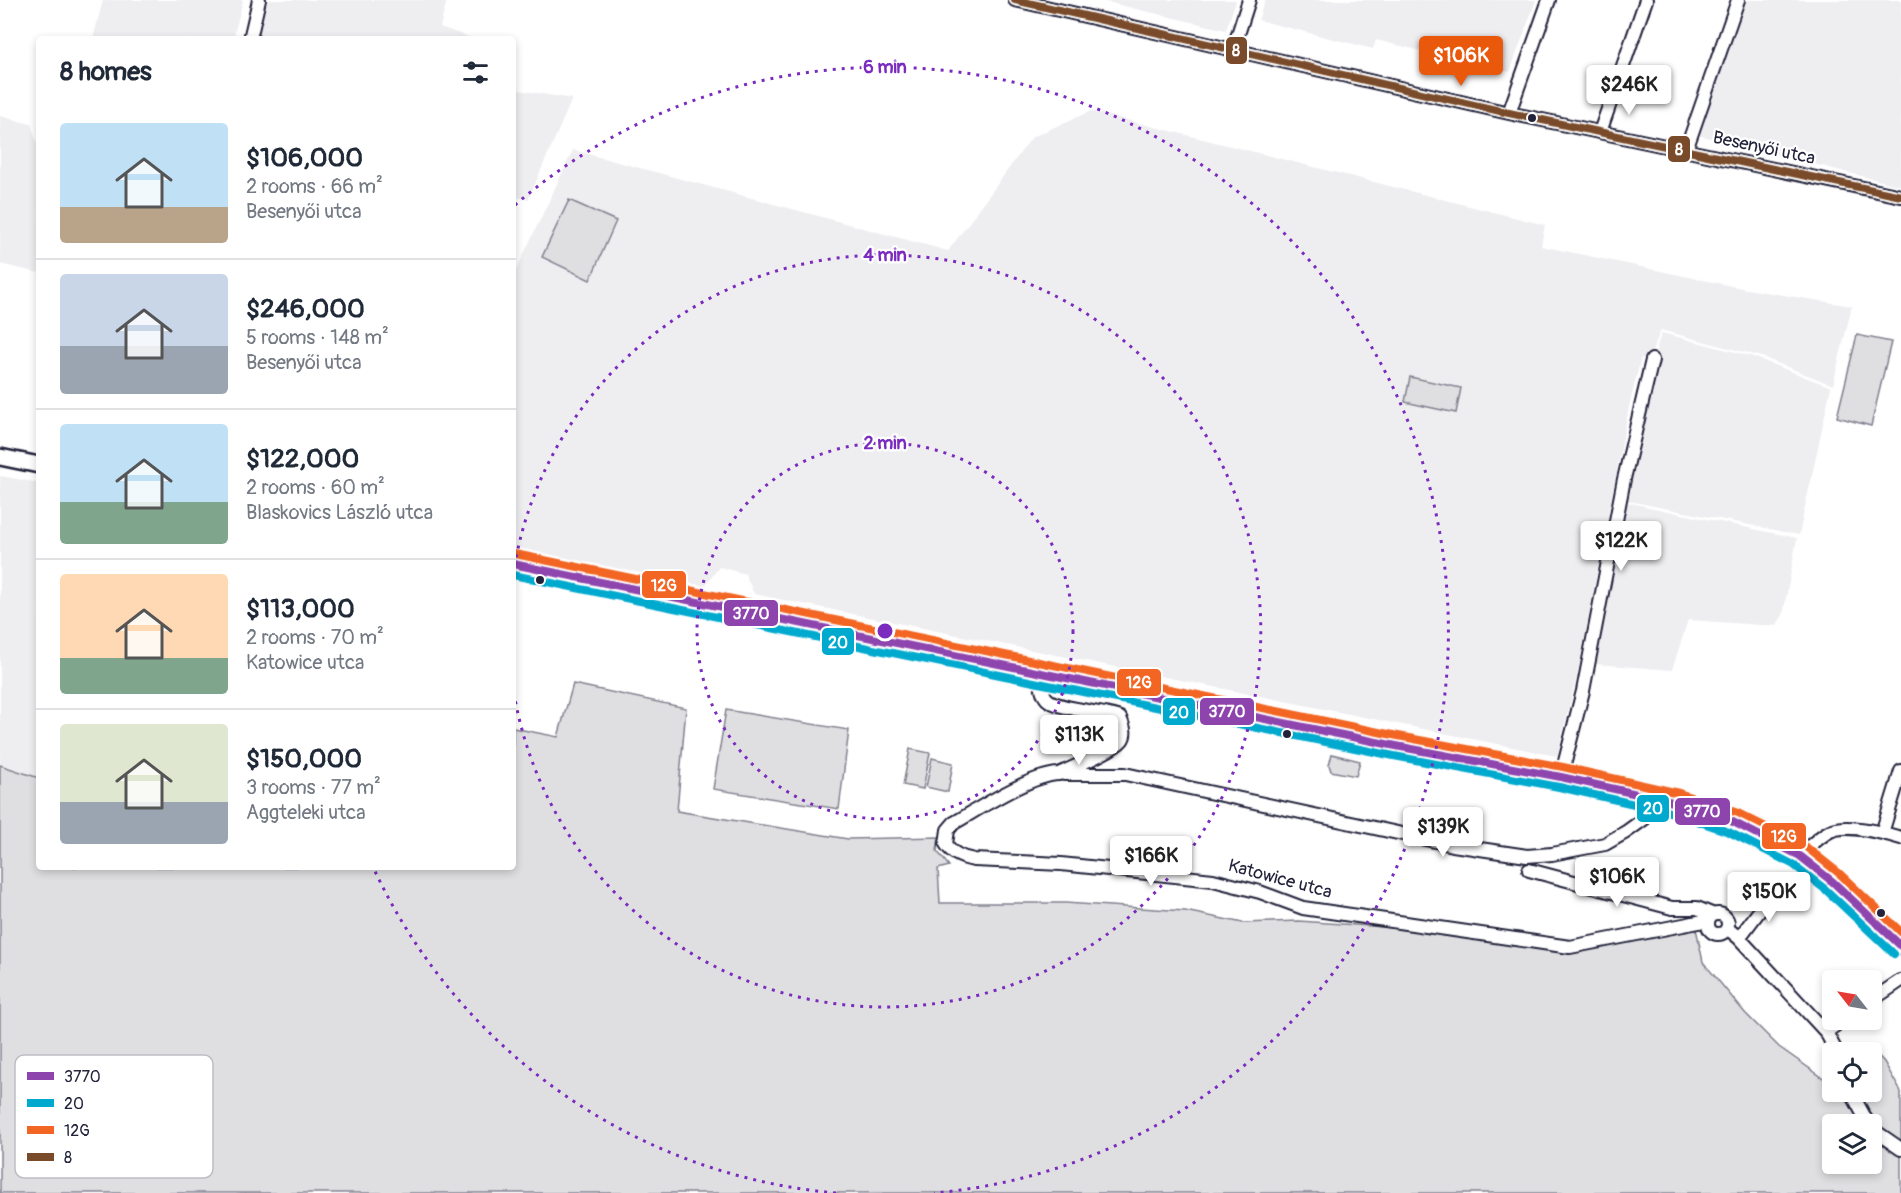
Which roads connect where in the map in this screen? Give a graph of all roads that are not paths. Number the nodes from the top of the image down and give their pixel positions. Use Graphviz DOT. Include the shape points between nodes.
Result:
graph roads {
  1 [pos="259,0"];
  2 [pos="1015,0"];
  3 [pos="1249,0"];
  4 [pos="1549,0"];
  5 [pos="1646,0"];
  6 [pos="1738,0"];
  7 [pos="251,36"];
  8 [pos="1233,50"];
  9 [pos="1509,113"];
  10 [pos="1605,117"];
  11 [pos="1600,132"];
  12 [pos="1633,139"];
  13 [pos="1686,150"];
  14 [pos="1901,196"];
  15 [pos="1652,360"];
  16 [pos="0,456"];
  17 [pos="36,464"];
  18 [pos="516,565"];
  19 [pos="1040,673"];
  20 [pos="1099,754"];
  21 [pos="1901,771"];
  22 [pos="1059,774"];
  23 [pos="1102,774"];
  24 [pos="1561,777"];
  25 [pos="1649,798"];
  26 [pos="1882,833"];
  27 [pos="1901,838"];
  28 [pos="1800,856"];
  29 [pos="1529,870"];
  30 [pos="1775,890"];
  31 [pos="1712,917"];
  32 [pos="1739,938"];
  33 [pos="1901,946"];
  34 [pos="1900,981"];
  35 [pos="1882,993"];
  36 [pos="1829,1030"];
  37 [pos="1826,1032"];
  38 [pos="1831,1042"];
  39 [pos="1882,1136"];
  40 [pos="1901,1149"];
  1 -- 7 [label="street"];
  2 -- 8 [label="street, Besenyői utca"];
  3 -- 8 [label="street"];
  4 -- 9 [label="street"];
  5 -- 10 [label="street"];
  6 -- 13 [label="street"];
  8 -- 9 [label="street, Besenyői utca"];
  9 -- 11 [label="street, Besenyői utca"];
  10 -- 11 [label="street"];
  10 -- 12 [label="street"];
  11 -- 12 [label="street, Besenyői utca"];
  12 -- 13 [label="street, Besenyői utca"];
  13 -- 14 [label="street, Besenyői utca"];
  15 -- 24 [label="street" via="1624,479 1583,691"];
  16 -- 17 [label="main road"];
  18 -- 19 [label="main road"];
  19 -- 20 [label="street, Katowice utca" via="1043,693 1055,705 1120,718 1125,729 1122,739"];
  19 -- 24 [label="main road"];
  20 -- 22 [label="street, Katowice utca"];
  20 -- 23 [label="street" via="1094,766"];
  21 -- 26 [label="street"];
  22 -- 23 [label="street, Katowice utca"];
  22 -- 31 [label="street, Katowice utca" via="1010,791 954,823 946,837 949,848 974,860 1061,864 1214,880 1303,908 1570,946"];
  23 -- 25 [label="street, Katowice utca" via="1125,774 1453,845 1527,856 1605,844 1644,819"];
  24 -- 25 [label="main road"];
  25 -- 28 [label="main road" via="1708,812"];
  26 -- 27 [label="street"];
  26 -- 28 [label="street" via="1850,828 1832,830"];
  28 -- 33 [label="main road"];
  29 -- 31 [label="street" via="1672,908 1697,908"];
  30 -- 32 [label="street"];
  31 -- 32 [label="street" via="1708,926 1714,934 1724,933 1727,928"];
  32 -- 37 [label="street"];
  34 -- 35 [label="street"];
  36 -- 37 [label="street"];
  37 -- 38 [label="street"];
  39 -- 40 [label="street"];
}
